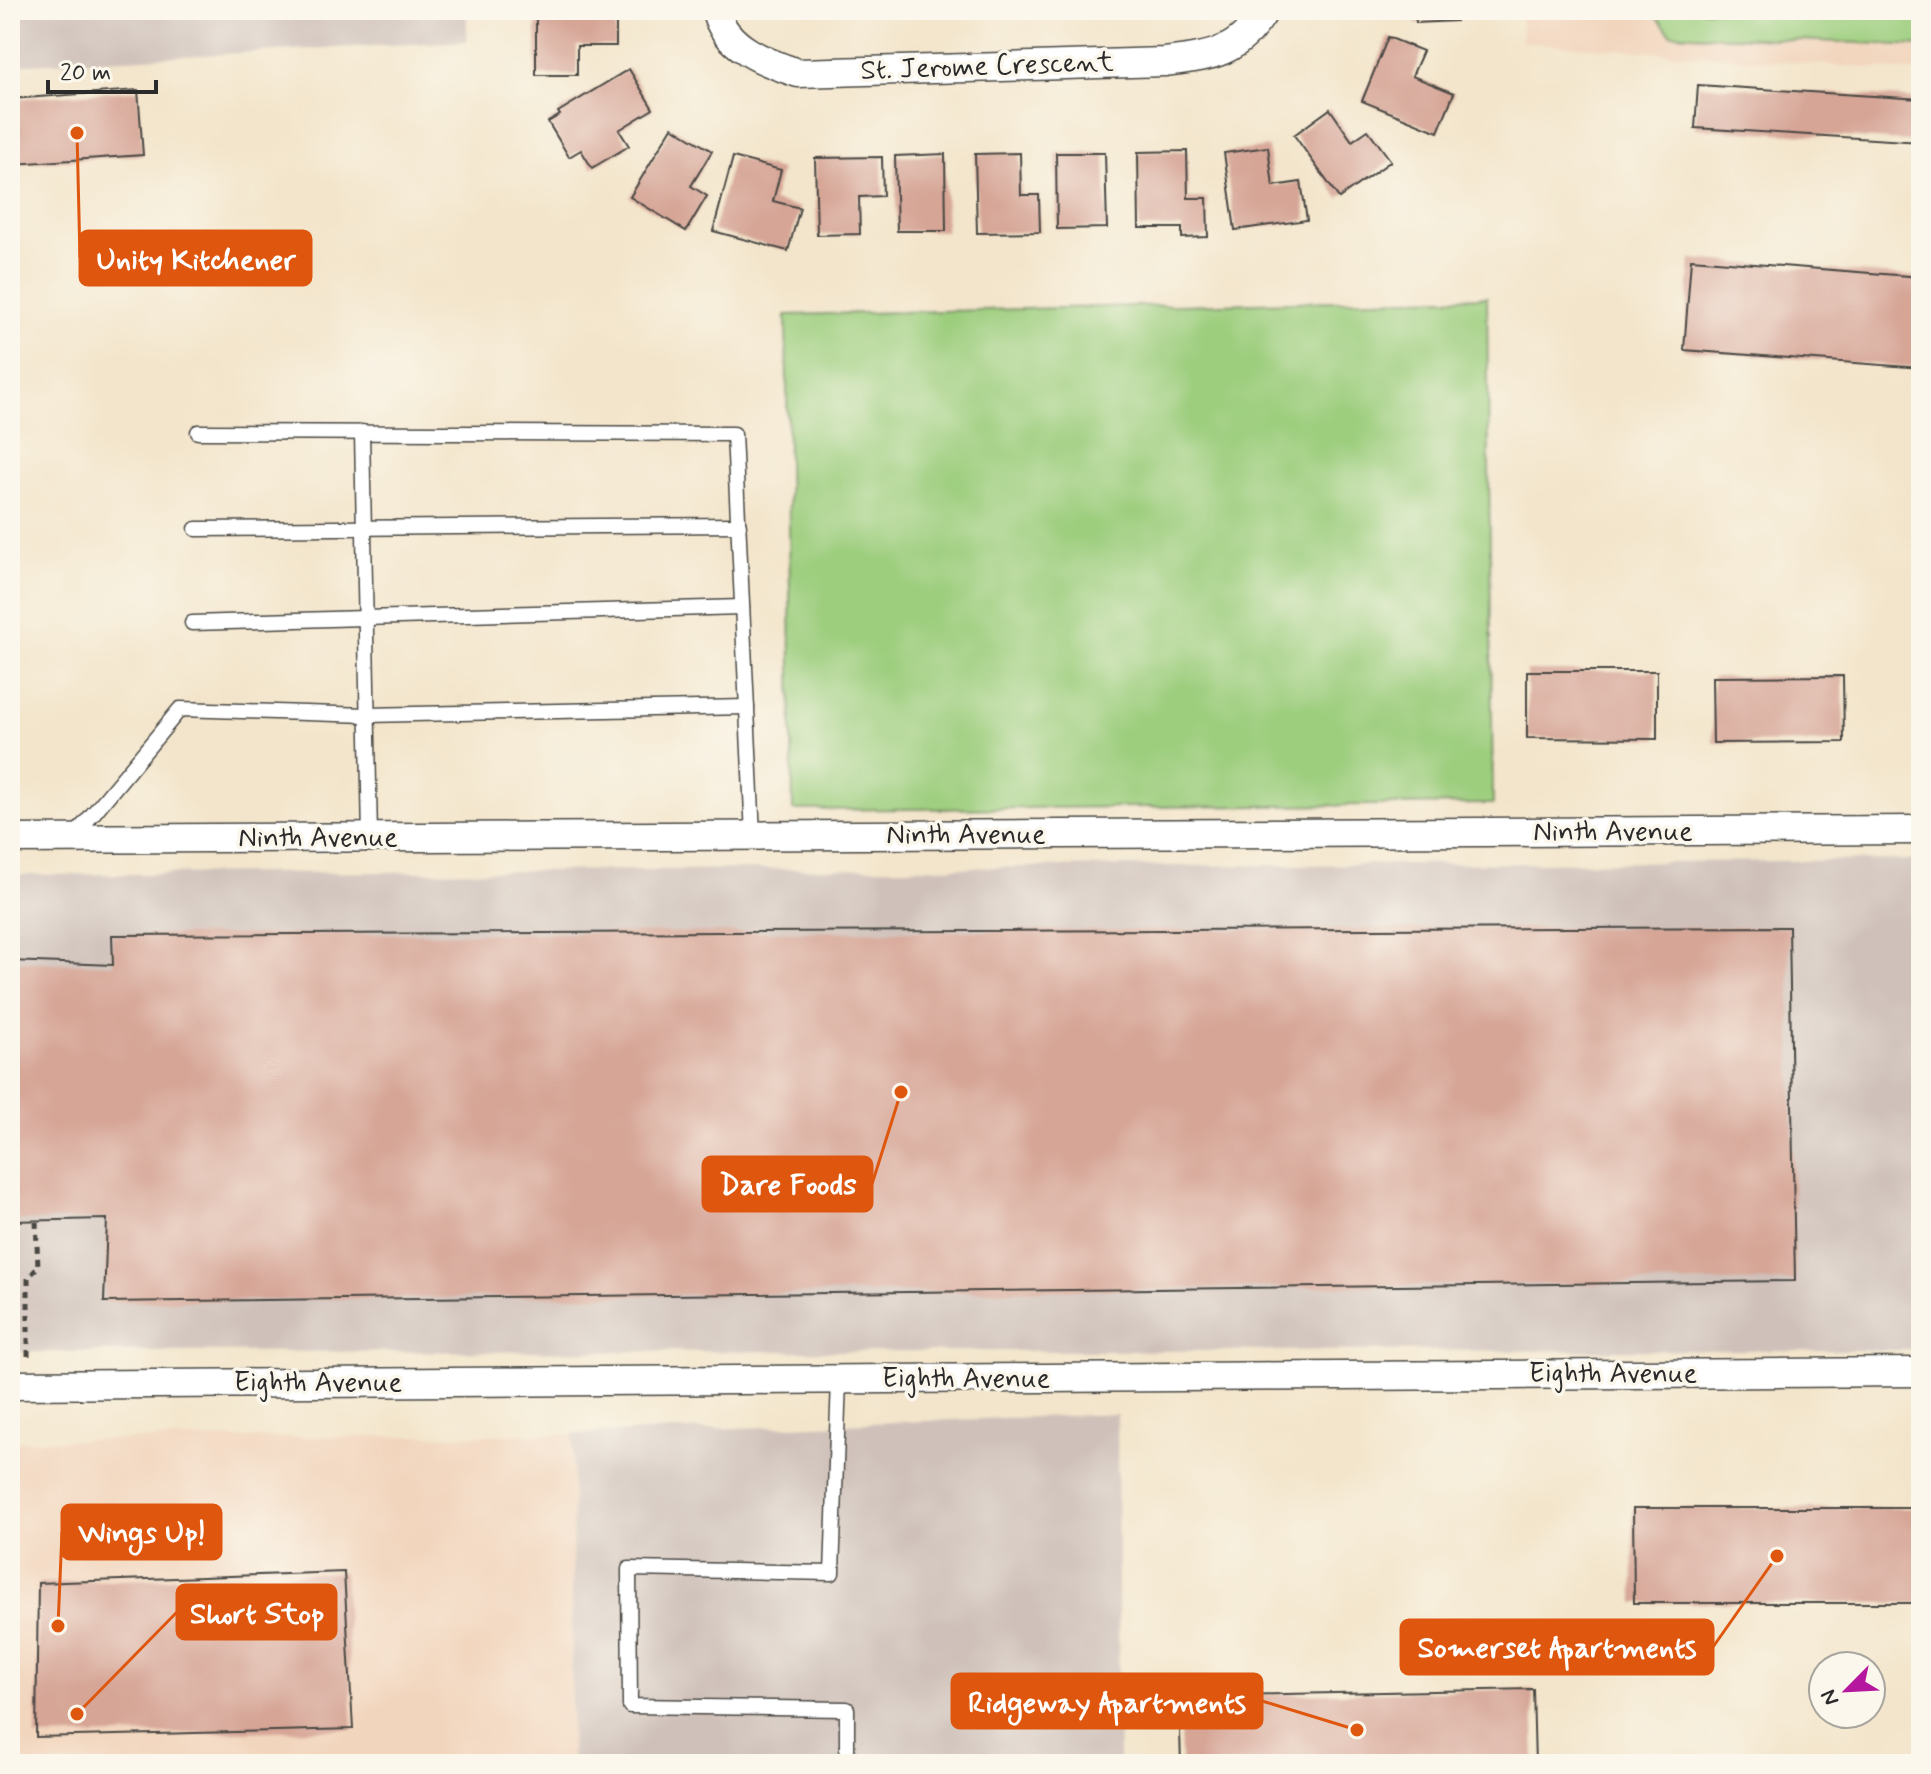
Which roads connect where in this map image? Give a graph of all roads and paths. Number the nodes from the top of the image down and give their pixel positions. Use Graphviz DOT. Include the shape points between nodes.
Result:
graph roads {
  1 [pos="716,10"];
  2 [pos="1265,10"];
  3 [pos="198,432"];
  4 [pos="362,432"];
  5 [pos="739,525"];
  6 [pos="364,528"];
  7 [pos="196,529"];
  8 [pos="742,607"];
  9 [pos="366,618"];
  10 [pos="192,623"];
  11 [pos="747,707"];
  12 [pos="367,715"];
  13 [pos="1921,830"];
  14 [pos="753,836"];
  15 [pos="370,838"];
  16 [pos="10,839"];
  17 [pos="72,839"];
  18 [pos="36,1221"];
  19 [pos="1921,1372"];
  20 [pos="839,1380"];
  21 [pos="19,1385"];
  22 [pos="847,1764"];
  1 -- 2 [label="street, St. Jerome Crescent" via="738,45 766,63 798,73 1149,63 1215,56 1248,33"];
  3 -- 4 [label="lane"];
  4 -- 5 [label="lane" via="734,434"];
  4 -- 6 [label="lane"];
  5 -- 6 [label="lane"];
  5 -- 8 [label="lane"];
  6 -- 7 [label="lane"];
  6 -- 9 [label="lane"];
  8 -- 9 [label="lane"];
  8 -- 11 [label="lane"];
  9 -- 10 [label="lane"];
  9 -- 12 [label="lane"];
  11 -- 12 [label="lane"];
  11 -- 14 [label="lane"];
  12 -- 15 [label="lane"];
  12 -- 17 [label="lane" via="180,709"];
  13 -- 14 [label="street, Ninth Avenue"];
  14 -- 15 [label="street, Ninth Avenue"];
  15 -- 17 [label="street, Ninth Avenue"];
  16 -- 17 [label="street, Ninth Avenue"];
  18 -- 21 [label="path" via="38,1267 28,1278"];
  19 -- 20 [label="street, Eighth Avenue"];
  20 -- 21 [label="street, Eighth Avenue"];
  20 -- 22 [label="lane" via="832,1573 629,1569 630,1706 847,1709"];
}
